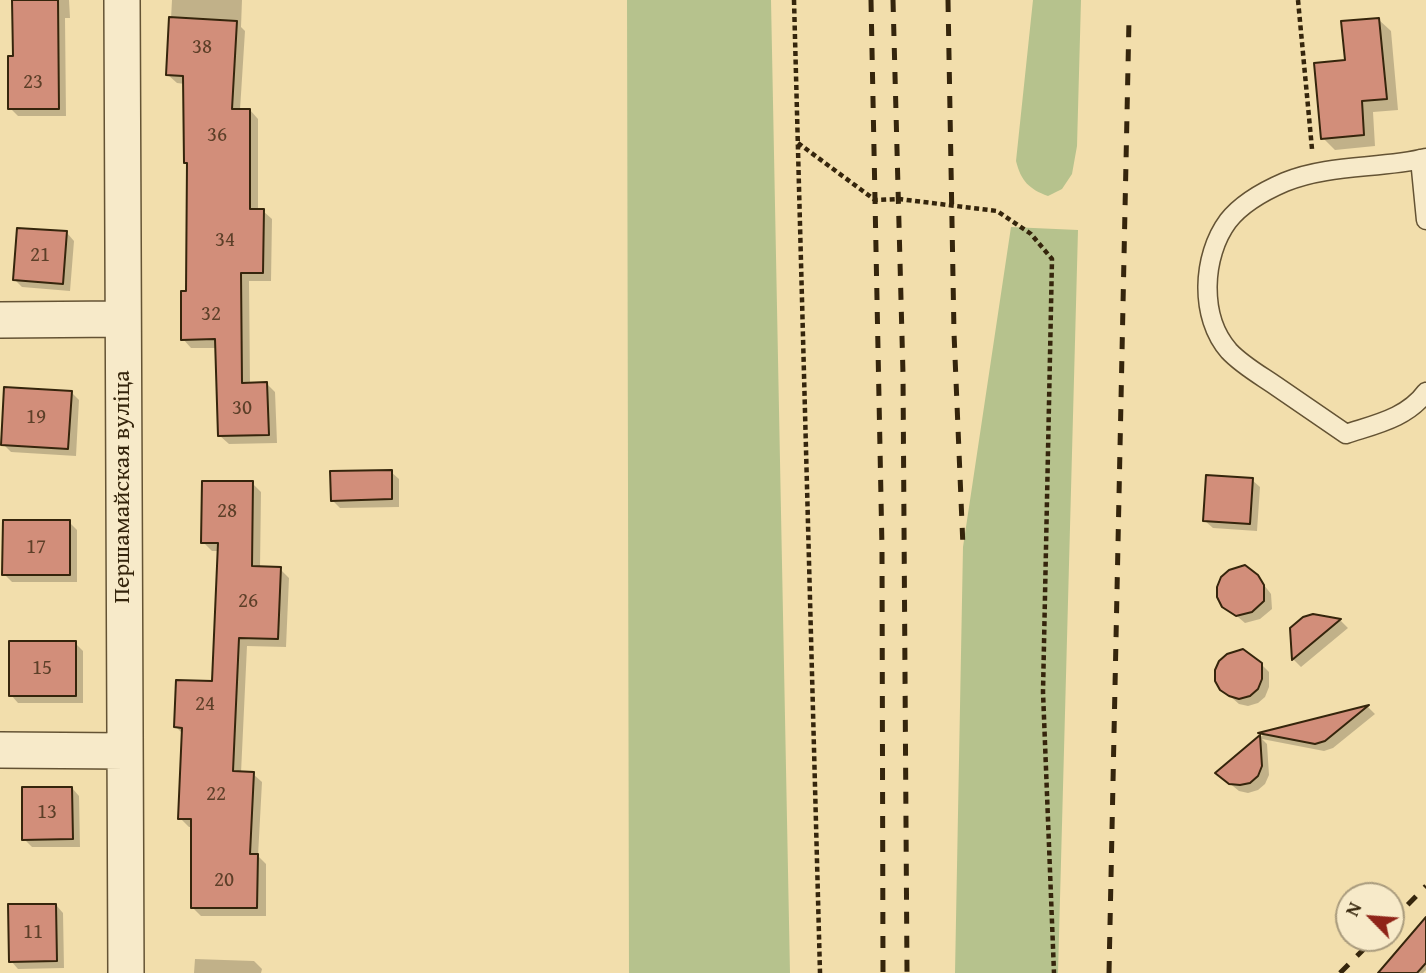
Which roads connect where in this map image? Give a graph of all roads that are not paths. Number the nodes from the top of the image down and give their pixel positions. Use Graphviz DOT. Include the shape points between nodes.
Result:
graph roads {
  1 [pos="121,0"];
  2 [pos="1423,158"];
  3 [pos="1426,220"];
  4 [pos="122,319"];
  5 [pos="0,320"];
  6 [pos="1426,392"];
  7 [pos="0,750"];
  8 [pos="125,751"];
  9 [pos="126,973"];
  1 -- 4 [label="street, Першамайская вуліца"];
  2 -- 3 [label="lane"];
  2 -- 6 [label="lane" via="1314,174 1264,191 1228,222 1210,260 1209,279 1210,311 1228,350 1346,434 1394,418"];
  4 -- 5 [label="street"];
  4 -- 8 [label="street, Першамайская вуліца"];
  7 -- 8 [label="street"];
  8 -- 9 [label="street, Першамайская вуліца"];
}
